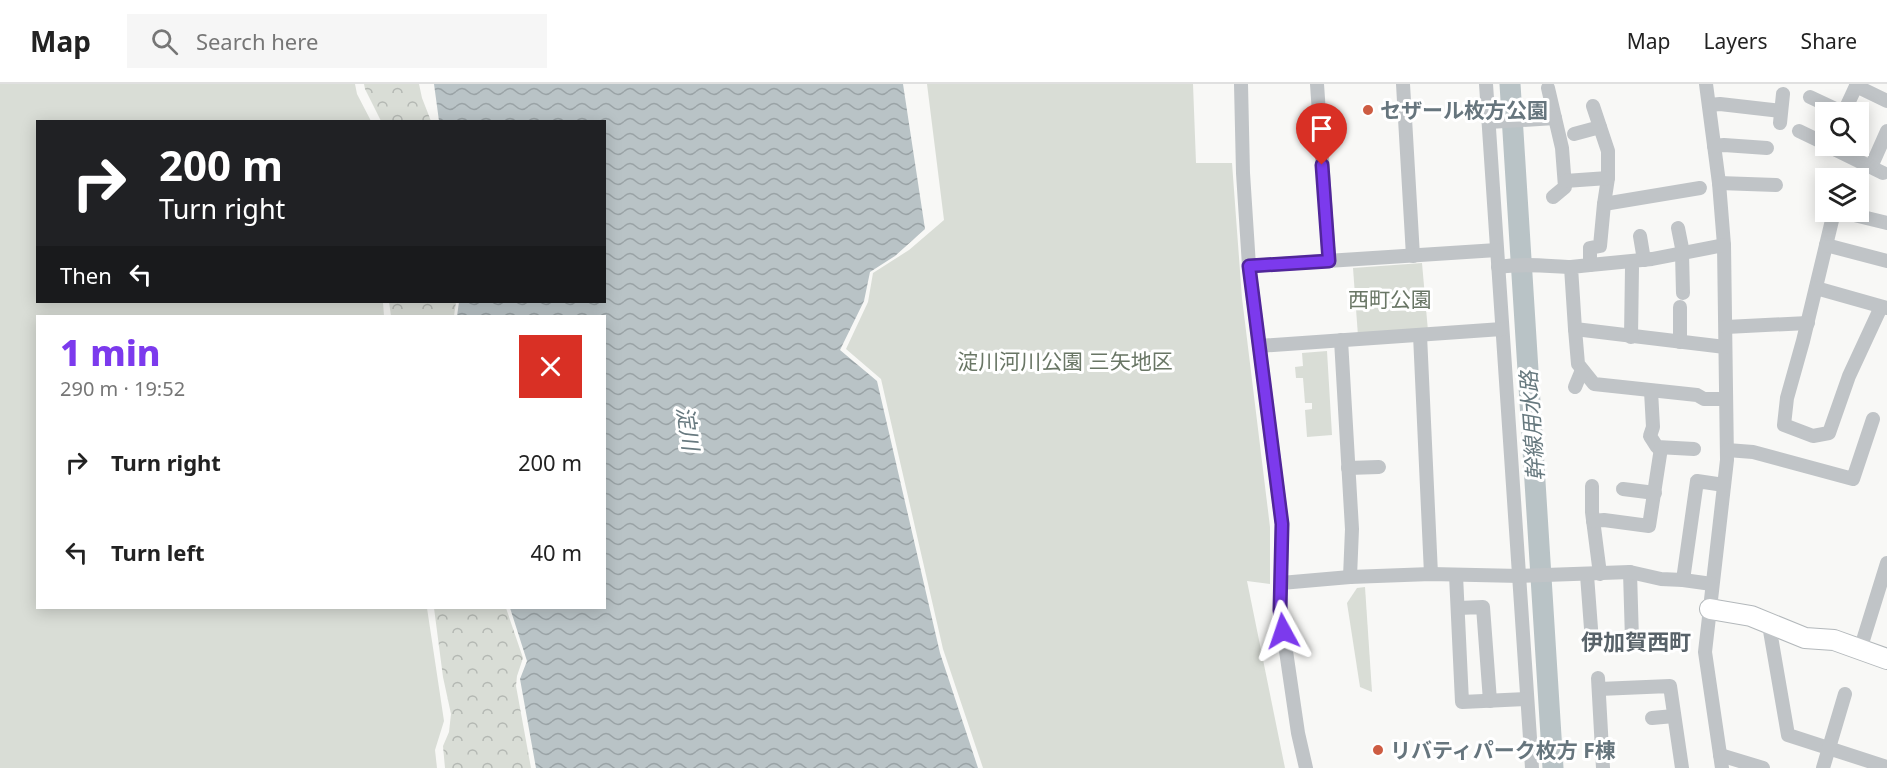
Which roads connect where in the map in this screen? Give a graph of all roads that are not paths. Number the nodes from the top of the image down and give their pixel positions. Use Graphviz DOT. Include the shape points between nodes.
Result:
graph roads {
  1 [pos="1241,84"];
  2 [pos="1317,84"];
  3 [pos="1403,84"];
  4 [pos="1486,84"];
  5 [pos="1706,84"];
  6 [pos="1856,85"];
  7 [pos="1548,88"];
  8 [pos="1783,93"];
  9 [pos="1810,97"];
  10 [pos="1887,101"];
  11 [pos="1821,102"];
  12 [pos="1848,102"];
  13 [pos="1710,105"];
  14 [pos="1593,106"];
  15 [pos="1555,118"];
  16 [pos="1495,122"];
  17 [pos="1600,127"];
  18 [pos="1799,131"];
  19 [pos="1887,131"];
  20 [pos="1574,134"];
  21 [pos="1815,139"];
  22 [pos="1714,146"];
  23 [pos="1767,148"];
  24 [pos="1850,156"];
  25 [pos="1608,178"];
  26 [pos="1565,181"];
  27 [pos="1719,183"];
  28 [pos="1776,185"];
  29 [pos="1700,188"];
  30 [pos="1553,197"];
  31 [pos="1604,204"];
  32 [pos="1869,219"];
  33 [pos="1832,222"];
  34 [pos="1887,223"];
  35 [pos="1678,228"];
  36 [pos="1640,236"];
  37 [pos="1724,245"];
  38 [pos="1826,245"];
  39 [pos="1497,250"];
  40 [pos="1682,253"];
  41 [pos="1413,256"];
  42 [pos="1329,261"];
  43 [pos="1887,261"];
  44 [pos="1638,264"];
  45 [pos="1590,265"];
  46 [pos="1249,266"];
  47 [pos="1498,267"];
  48 [pos="1571,267"];
  49 [pos="1816,288"];
  50 [pos="1884,307"];
  51 [pos="1808,323"];
  52 [pos="1726,327"];
  53 [pos="1503,329"];
  54 [pos="1575,329"];
  55 [pos="1420,335"];
  56 [pos="1631,337"];
  57 [pos="1341,340"];
  58 [pos="1680,342"];
  59 [pos="1259,346"];
  60 [pos="1725,347"];
  61 [pos="1582,370"];
  62 [pos="1575,387"];
  63 [pos="1651,391"];
  64 [pos="1725,399"];
  65 [pos="1873,419"];
  66 [pos="1661,448"];
  67 [pos="1694,449"];
  68 [pos="1726,450"];
  69 [pos="1379,467"];
  70 [pos="1348,468"];
  71 [pos="1724,484"];
  72 [pos="1592,486"];
  73 [pos="1623,489"];
  74 [pos="1654,493"];
  75 [pos="1593,521"];
  76 [pos="1887,563"];
  77 [pos="1630,572"];
  78 [pos="1431,574"];
  79 [pos="1593,574"];
  80 [pos="1456,575"];
  81 [pos="1520,576"];
  82 [pos="1350,578"];
  83 [pos="1683,579"];
  84 [pos="1281,583"];
  85 [pos="1712,584"];
  86 [pos="1882,599"];
  87 [pos="1458,608"];
  88 [pos="1710,609"];
  89 [pos="1769,625"];
  90 [pos="1860,650"];
  91 [pos="1887,659"];
  92 [pos="1845,694"];
  93 [pos="1527,699"];
  94 [pos="1490,700"];
  95 [pos="1674,716"];
  96 [pos="1652,718"];
  97 [pos="1829,748"];
  98 [pos="1721,761"];
  99 [pos="1887,767"];
  100 [pos="1306,768"];
  101 [pos="1532,768"];
  102 [pos="1603,768"];
  103 [pos="1682,768"];
  104 [pos="1762,768"];
  105 [pos="1823,768"];
  1 -- 46 [label="street"];
  2 -- 42 [label="street"];
  3 -- 41 [label="street"];
  4 -- 16 [label="street"];
  5 -- 13 [label="street"];
  6 -- 10 [label="street"];
  6 -- 12 [label="street"];
  7 -- 15 [label="street"];
  8 -- 13 [label="street" via="1780,117"];
  9 -- 11 [label="street"];
  13 -- 22 [label="street"];
  14 -- 17 [label="street"];
  15 -- 16 [label="street"];
  15 -- 26 [label="street"];
  16 -- 39 [label="street"];
  17 -- 20 [label="street"];
  17 -- 25 [label="street" via="1608,151"];
  18 -- 21 [label="street"];
  19 -- 24 [label="street" via="1877,170"];
  22 -- 23 [label="street"];
  22 -- 27 [label="street"];
  25 -- 26 [label="street"];
  25 -- 31 [label="street"];
  26 -- 30 [label="street" via="1565,187"];
  27 -- 28 [label="street"];
  27 -- 37 [label="street"];
  29 -- 31 [label="street" via="1652,203"];
  31 -- 45 [label="street" via="1600,246 1590,248"];
  32 -- 34 [label="street"];
  33 -- 38 [label="street"];
  35 -- 40 [label="street"];
  36 -- 44 [label="street"];
  37 -- 40 [label="street"];
  37 -- 52 [label="street"];
  38 -- 43 [label="street"];
  38 -- 49 [label="street"];
  39 -- 41 [label="street"];
  39 -- 47 [label="street"];
  40 -- 44 [label="street"];
  40 -- 58 [label="street"];
  41 -- 42 [label="street"];
  42 -- 46 [label="street"];
  44 -- 45 [label="street"];
  44 -- 56 [label="street"];
  45 -- 48 [label="street"];
  46 -- 59 [label="street"];
  47 -- 48 [label="street"];
  47 -- 53 [label="street"];
  48 -- 54 [label="street"];
  49 -- 50 [label="street"];
  49 -- 51 [label="street"];
  50 -- 51 [label="street" via="1849,376 1829,433 1813,436 1784,425 1787,398"];
  51 -- 52 [label="street"];
  52 -- 60 [label="street"];
  53 -- 55 [label="street"];
  53 -- 81 [label="street"];
  54 -- 56 [label="street"];
  54 -- 61 [label="street"];
  55 -- 57 [label="street"];
  55 -- 78 [label="street"];
  56 -- 58 [label="street"];
  57 -- 59 [label="street"];
  57 -- 70 [label="street"];
  58 -- 60 [label="street"];
  59 -- 84 [label="street" via="1282,524"];
  60 -- 64 [label="street"];
  61 -- 62 [label="street"];
  61 -- 63 [label="street" via="1593,384"];
  63 -- 64 [label="street"];
  63 -- 66 [label="street" via="1650,436"];
  64 -- 68 [label="street"];
  65 -- 68 [label="street" via="1853,479 1753,452"];
  66 -- 67 [label="street"];
  66 -- 74 [label="street"];
  68 -- 71 [label="street"];
  69 -- 70 [label="street"];
  70 -- 82 [label="street"];
  71 -- 83 [label="street" via="1697,481"];
  71 -- 85 [label="street"];
  72 -- 75 [label="street"];
  73 -- 74 [label="street"];
  74 -- 75 [label="street" via="1649,526"];
  75 -- 79 [label="street"];
  76 -- 86 [label="street"];
  77 -- 79 [label="street"];
  77 -- 79 [label="street" via="1632,640 1592,642"];
  77 -- 83 [label="street"];
  78 -- 80 [label="street"];
  78 -- 82 [label="street"];
  79 -- 81 [label="street"];
  80 -- 81 [label="street"];
  80 -- 87 [label="street"];
  81 -- 93 [label="street"];
  82 -- 84 [label="street"];
  83 -- 85 [label="street"];
  84 -- 100 [label="street" via="1280,610"];
  85 -- 88 [label="street"];
  86 -- 90 [label="street"];
  87 -- 94 [label="street" via="1483,607"];
  87 -- 94 [label="street" via="1462,702"];
  88 -- 89 [label="street" via="1751,616"];
  88 -- 98 [label="street" via="1705,652"];
  89 -- 90 [label="street"];
  89 -- 97 [label="street" via="1788,735"];
  90 -- 91 [label="street"];
  92 -- 97 [label="street"];
  93 -- 94 [label="street"];
  93 -- 101 [label="street"];
  95 -- 96 [label="street"];
  95 -- 102 [label="street" via="1670,686 1599,683"];
  95 -- 103 [label="street"];
  97 -- 99 [label="street"];
  97 -- 105 [label="street"];
  98 -- 104 [label="street"];
}
